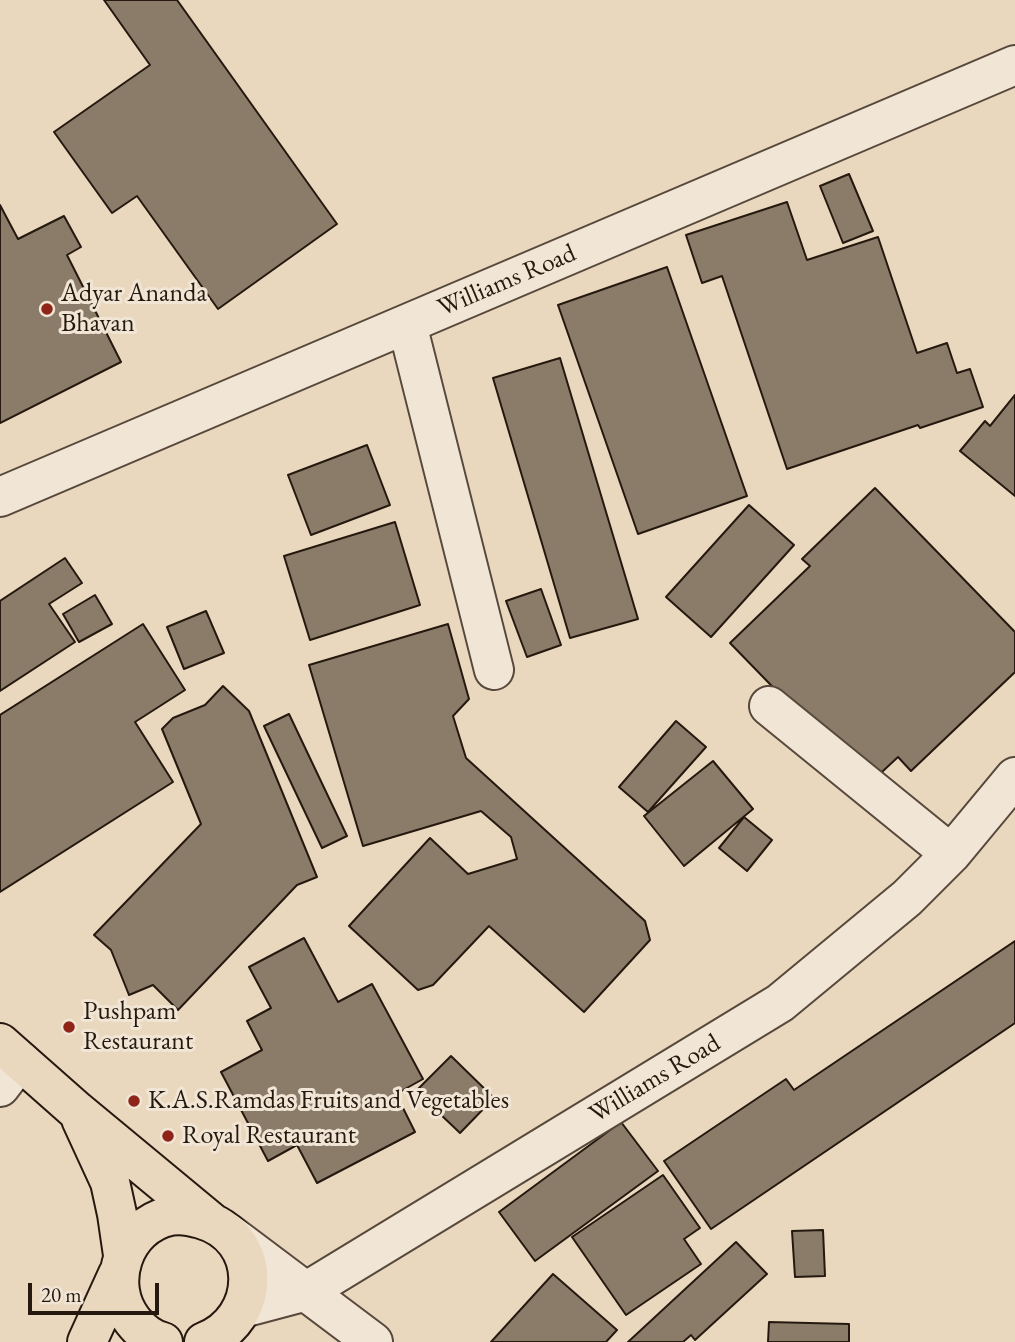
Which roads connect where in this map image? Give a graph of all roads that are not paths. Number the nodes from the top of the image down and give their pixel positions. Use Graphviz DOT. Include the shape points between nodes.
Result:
graph roads {
  1 [pos="1015,65"];
  2 [pos="407,324"];
  3 [pos="0,497"];
  4 [pos="494,670"];
  5 [pos="769,705"];
  6 [pos="1015,777"];
  7 [pos="951,854"];
  8 [pos="7,1064"];
  9 [pos="77,1111"];
  10 [pos="220,1227"];
  11 [pos="121,1265"];
  12 [pos="307,1291"];
  13 [pos="243,1308"];
  14 [pos="159,1341"];
  15 [pos="87,1342"];
  16 [pos="204,1342"];
  17 [pos="373,1342"];
  1 -- 2 [label="street, Williams Road"];
  2 -- 3 [label="street, Williams Road"];
  2 -- 4 [label="street"];
  5 -- 7 [label="street"];
  6 -- 7 [label="street, Williams Road"];
  7 -- 12 [label="street, Williams Road" via="907,898 780,1003"];
  8 -- 9 [label="main road"];
  9 -- 10 [label="main road"];
  9 -- 11 [label="main road" via="110,1182"];
  10 -- 11 [label="main road" via="191,1216 170,1216 134,1237"];
  10 -- 12 [label="street"];
  10 -- 13 [label="main road" via="241,1249 248,1268"];
  11 -- 14 [label="main road" via="120,1295 127,1314"];
  11 -- 15 [label="main road"];
  12 -- 13 [label="street, Williams Road"];
  12 -- 17 [label="street"];
  13 -- 16 [label="main road" via="216,1338"];
}
